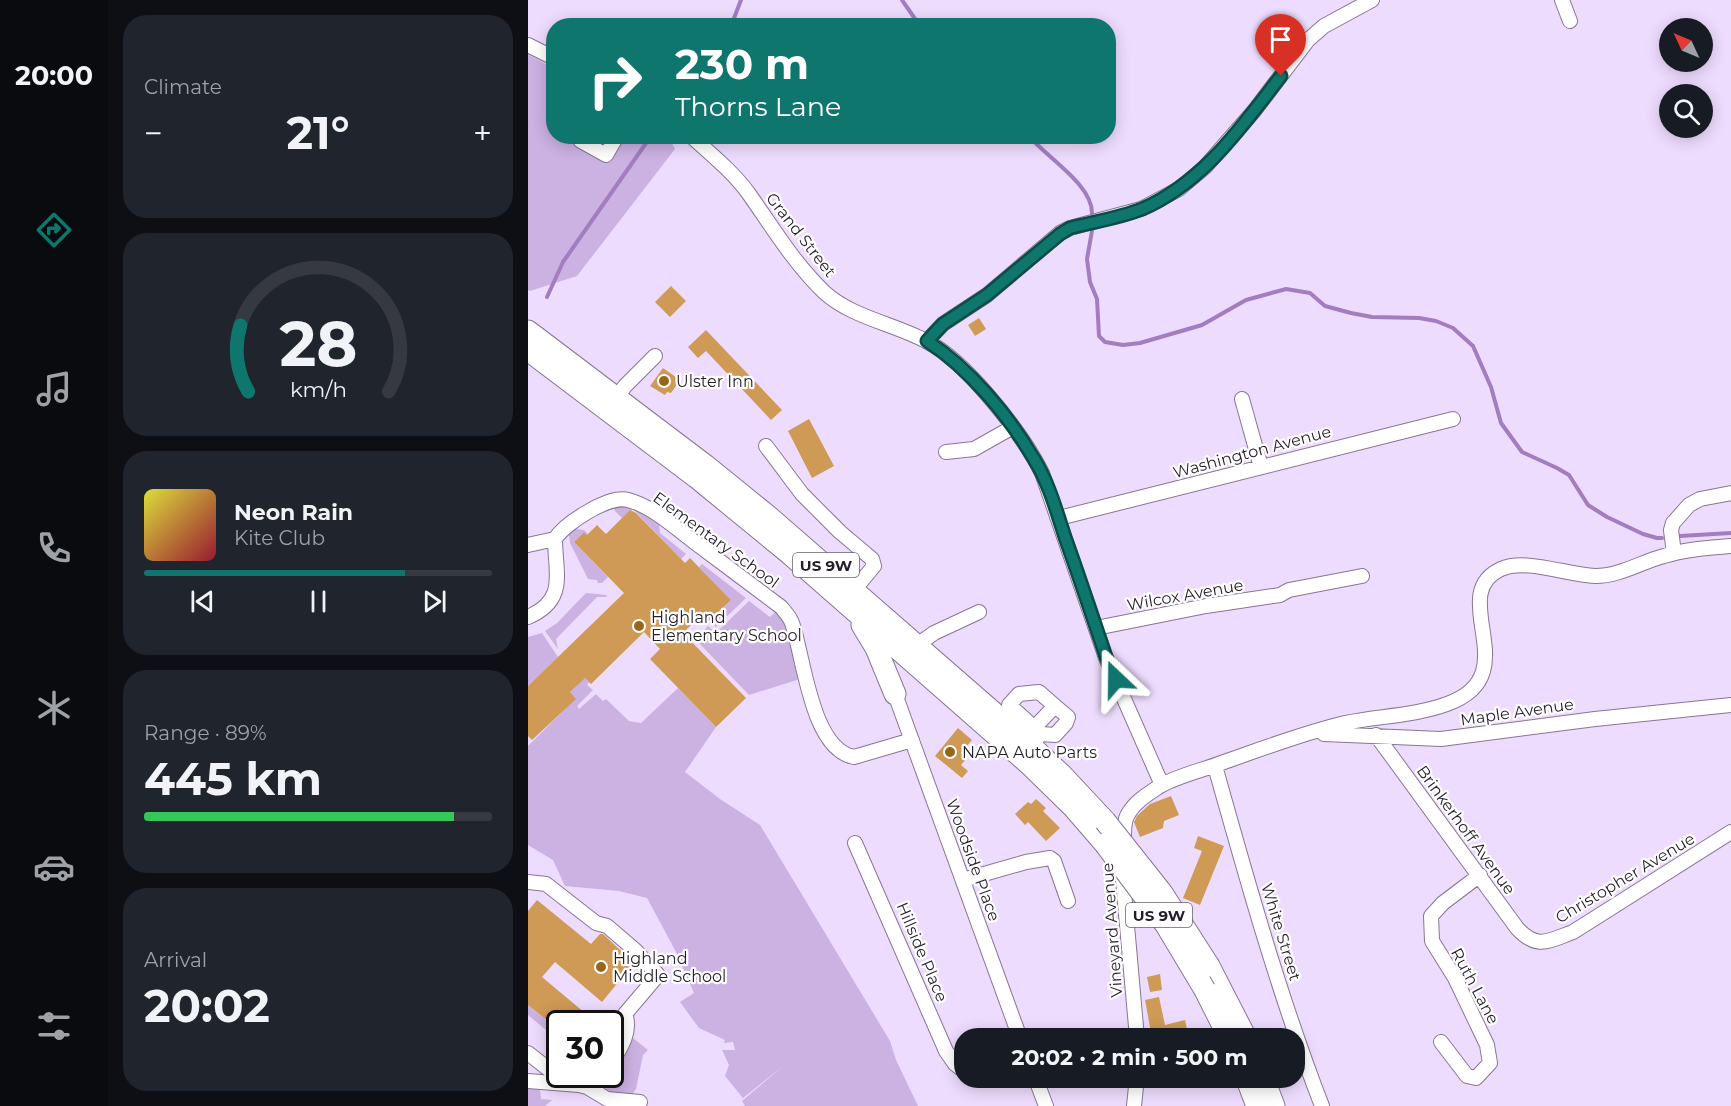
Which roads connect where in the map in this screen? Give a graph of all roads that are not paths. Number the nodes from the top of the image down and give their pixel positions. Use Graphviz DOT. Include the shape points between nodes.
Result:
graph roads {
  1 [pos="1372,0"];
  2 [pos="1562,0"];
  3 [pos="1570,21"];
  4 [pos="528,45"];
  5 [pos="546,54"];
  6 [pos="586,144"];
  7 [pos="612,144"];
  8 [pos="699,144"];
  9 [pos="528,331"];
  10 [pos="927,341"];
  11 [pos="528,350"];
  12 [pos="655,356"];
  13 [pos="616,398"];
  14 [pos="1242,399"];
  15 [pos="1453,419"];
  16 [pos="1013,427"];
  17 [pos="766,446"];
  18 [pos="946,452"];
  19 [pos="1261,467"];
  20 [pos="1731,493"];
  21 [pos="1059,518"];
  22 [pos="555,539"];
  23 [pos="528,545"];
  24 [pos="1731,546"];
  25 [pos="1674,553"];
  26 [pos="1362,576"];
  27 [pos="847,593"];
  28 [pos="979,612"];
  29 [pos="528,617"];
  30 [pos="1096,628"];
  31 [pos="917,645"];
  32 [pos="922,670"];
  33 [pos="895,694"];
  34 [pos="1731,705"];
  35 [pos="1055,706"];
  36 [pos="1012,718"];
  37 [pos="1306,733"];
  38 [pos="1376,735"];
  39 [pos="1036,736"];
  40 [pos="912,741"];
  41 [pos="1215,765"];
  42 [pos="1162,785"];
  43 [pos="1731,832"];
  44 [pos="855,843"];
  45 [pos="1480,875"];
  46 [pos="963,880"];
  47 [pos="528,882"];
  48 [pos="1068,901"];
  49 [pos="1532,941"];
  50 [pos="1016,1028"];
  51 [pos="1136,1028"];
  52 [pos="1224,1028"];
  53 [pos="1241,1028"];
  54 [pos="624,1039"];
  55 [pos="1441,1042"];
  56 [pos="528,1053"];
  57 [pos="954,1063"];
  58 [pos="546,1067"];
  59 [pos="528,1081"];
  60 [pos="546,1082"];
  61 [pos="589,1088"];
  62 [pos="1039,1088"];
  63 [pos="1136,1088"];
  64 [pos="1250,1088"];
  65 [pos="1267,1088"];
  66 [pos="594,1090"];
  67 [pos="640,1102"];
  68 [pos="1046,1106"];
  69 [pos="1134,1106"];
  70 [pos="1257,1106"];
  71 [pos="1274,1106"];
  72 [pos="1322,1106"];
  1 -- 10 [label="street" via="1324,26 1308,40 1254,111 1205,167 1179,189 1141,209 1060,234 987,295 943,324"];
  2 -- 3 [label="street"];
  4 -- 5 [label="street"];
  6 -- 7 [label="street" via="606,155"];
  8 -- 10 [label="street, Grand Street" via="747,192 798,264 825,293 848,308"];
  9 -- 13 [label="highway, US 9W"];
  10 -- 16 [label="street, Grand Street" via="971,378"];
  11 -- 27 [label="highway, US 9W"];
  12 -- 13 [label="street"];
  13 -- 27 [label="highway, US 9W" via="745,496"];
  14 -- 19 [label="street"];
  15 -- 19 [label="street, Washington Avenue"];
  16 -- 18 [label="street" via="974,449"];
  16 -- 21 [label="street, Grand Street" via="1035,459"];
  17 -- 27 [label="street" via="802,494 873,559 874,566"];
  19 -- 21 [label="street, Washington Avenue"];
  20 -- 25 [label="street" via="1689,505 1673,523"];
  21 -- 30 [label="street, Grand Street"];
  22 -- 23 [label="street"];
  22 -- 29 [label="street" via="557,588 549,602"];
  22 -- 40 [label="street, Elementary School" via="572,520 611,500 629,500 653,512 781,608 791,620 810,695 836,749 854,758"];
  24 -- 25 [label="street, Vineyard Avenue"];
  25 -- 37 [label="street, Vineyard Avenue" via="1627,570 1595,576 1520,566 1502,569 1484,585 1479,599 1486,652 1484,671 1461,699 1440,707"];
  26 -- 30 [label="street, Wilcox Avenue"];
  27 -- 31 [label="highway, US 9W"];
  27 -- 32 [label="highway, US 9W"];
  27 -- 33 [label="highway"];
  28 -- 31 [label="street"];
  30 -- 42 [label="street, Grand Street"];
  31 -- 36 [label="highway, US 9W"];
  32 -- 33 [label="highway" via="906,669 900,673"];
  32 -- 52 [label="highway, US 9W, bridge" via="1044,778 1105,844 1155,909"];
  33 -- 40 [label="street, Woodside Place"];
  34 -- 38 [label="street, Maple Avenue" via="1442,739"];
  35 -- 36 [label="street" via="1039,692 1019,694 1009,705"];
  35 -- 39 [label="street"];
  35 -- 39 [label="street" via="1068,717 1066,723 1055,735"];
  36 -- 39 [label="highway, US 9W"];
  37 -- 38 [label="street, Maple Avenue"];
  37 -- 41 [label="street, Vineyard Avenue"];
  38 -- 45 [label="street, Brinkerhoff Avenue"];
  39 -- 53 [label="highway, US 9W, bridge" via="1062,775 1105,821 1162,893 1209,966"];
  40 -- 46 [label="street, Woodside Place"];
  41 -- 42 [label="street, Vineyard Avenue"];
  41 -- 72 [label="street, White Street" via="1299,1047"];
  42 -- 51 [label="street, Vineyard Avenue" via="1137,802 1126,817 1122,871"];
  43 -- 49 [label="street, Christopher Avenue" via="1573,932 1547,941"];
  44 -- 57 [label="street, Hillside Place"];
  45 -- 49 [label="street, Brinkerhoff Avenue" via="1517,928"];
  45 -- 55 [label="street, Ruth Lane" via="1431,916 1432,941 1455,978 1487,1045 1490,1063 1476,1078 1467,1076"];
  46 -- 48 [label="street" via="1050,858"];
  46 -- 50 [label="street, Woodside Place"];
  47 -- 54 [label="street" via="546,884 596,923 607,926 658,975 625,1014 628,1031"];
  56 -- 58 [label="street"];
  59 -- 60 [label="street"];
  61 -- 66 [label="street"];
  62 -- 68 [label="street"];
  63 -- 69 [label="street"];
  64 -- 70 [label="highway"];
  65 -- 71 [label="highway"];
  66 -- 67 [label="street" via="607,1099"];
}
